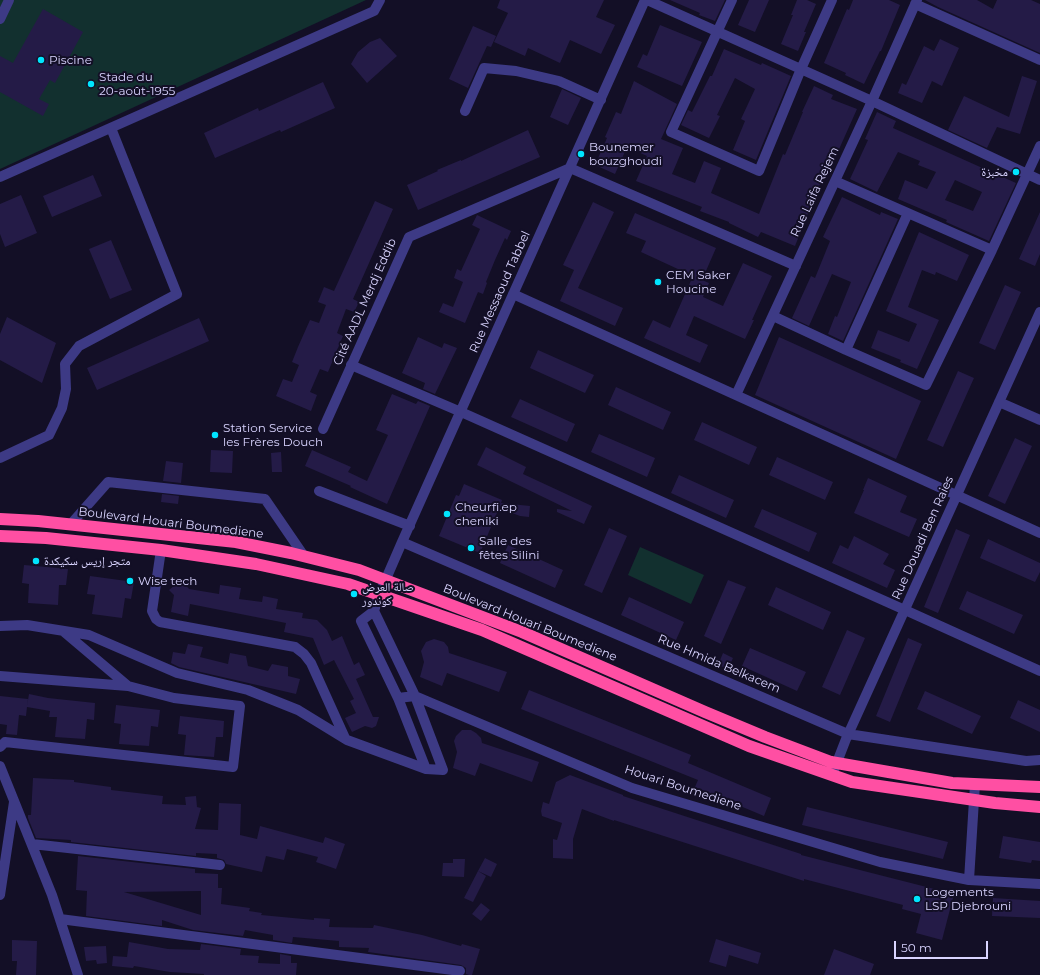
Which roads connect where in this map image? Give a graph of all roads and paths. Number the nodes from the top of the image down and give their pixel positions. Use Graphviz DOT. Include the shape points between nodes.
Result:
graph roads {
  1 [pos="9,0"];
  2 [pos="380,0"];
  3 [pos="646,0"];
  4 [pos="732,0"];
  5 [pos="832,0"];
  6 [pos="916,2"];
  7 [pos="0,19"];
  8 [pos="718,32"];
  9 [pos="1040,60"];
  10 [pos="801,69"];
  11 [pos="600,100"];
  12 [pos="872,101"];
  13 [pos="465,111"];
  14 [pos="111,128"];
  15 [pos="1040,146"];
  16 [pos="570,168"];
  17 [pos="1027,174"];
  18 [pos="0,178"];
  19 [pos="1040,180"];
  20 [pos="835,181"];
  21 [pos="908,213"];
  22 [pos="992,250"];
  23 [pos="796,266"];
  24 [pos="513,294"];
  25 [pos="1040,312"];
  26 [pos="773,316"];
  27 [pos="846,350"];
  28 [pos="351,365"];
  29 [pos="736,395"];
  30 [pos="999,402"];
  31 [pos="461,412"];
  32 [pos="1040,420"];
  33 [pos="323,429"];
  34 [pos="0,458"];
  35 [pos="319,491"];
  36 [pos="957,495"];
  37 [pos="0,519"];
  38 [pos="70,525"];
  39 [pos="410,526"];
  40 [pos="1040,533"];
  41 [pos="0,536"];
  42 [pos="402,542"];
  43 [pos="161,550"];
  44 [pos="304,556"];
  45 [pos="386,580"];
  46 [pos="379,595"];
  47 [pos="905,610"];
  48 [pos="374,611"];
  49 [pos="0,626"];
  50 [pos="63,631"];
  51 [pos="1040,671"];
  52 [pos="0,676"];
  53 [pos="128,686"];
  54 [pos="415,696"];
  55 [pos="398,698"];
  56 [pos="848,734"];
  57 [pos="345,738"];
  58 [pos="0,747"];
  59 [pos="1040,760"];
  60 [pos="836,763"];
  61 [pos="0,766"];
  62 [pos="426,769"];
  63 [pos="832,775"];
  64 [pos="975,784"];
  65 [pos="1040,787"];
  66 [pos="14,800"];
  67 [pos="974,800"];
  68 [pos="1040,807"];
  69 [pos="32,844"];
  70 [pos="220,865"];
  71 [pos="969,880"];
  72 [pos="1040,884"];
  73 [pos="0,895"];
  74 [pos="60,919"];
  75 [pos="460,971"];
  76 [pos="78,975"];
  1 -- 7 [label="street"];
  2 -- 14 [label="street" via="374,11"];
  3 -- 8 [label="street"];
  3 -- 11 [label="street, Rue Messaoud Tabbel"];
  4 -- 8 [label="street"];
  5 -- 10 [label="street"];
  6 -- 9 [label="street"];
  6 -- 12 [label="street, Rue Laifa Rejem"];
  8 -- 10 [label="street"];
  8 -- 10 [label="street" via="671,132 759,171"];
  10 -- 12 [label="street"];
  11 -- 13 [label="street" via="559,81 516,71 484,68"];
  11 -- 16 [label="street, Rue Messaoud Tabbel"];
  12 -- 17 [label="street"];
  12 -- 20 [label="street, Rue Laifa Rejem"];
  14 -- 18 [label="street"];
  14 -- 34 [label="street" via="177,294 79,346 65,364 66,389 62,408 49,435"];
  15 -- 17 [label="street"];
  16 -- 23 [label="street"];
  16 -- 24 [label="street, Rue Messaoud Tabbel"];
  16 -- 28 [label="street, Cité AADL Merdj Eddib" via="409,237"];
  17 -- 19 [label="street"];
  17 -- 22 [label="street"];
  20 -- 21 [label="street"];
  20 -- 23 [label="street, Rue Laifa Rejem"];
  21 -- 22 [label="street"];
  21 -- 27 [label="street"];
  22 -- 27 [label="street" via="926,385"];
  23 -- 26 [label="street, Rue Laifa Rejem"];
  24 -- 29 [label="street"];
  24 -- 31 [label="street, Rue Messaoud Tabbel"];
  25 -- 30 [label="street, Rue Douadi Ben Raies"];
  26 -- 27 [label="street"];
  26 -- 29 [label="street, Rue Laifa Rejem"];
  28 -- 31 [label="street"];
  28 -- 33 [label="street, Cité AADL Merdj Eddib"];
  29 -- 36 [label="street"];
  30 -- 32 [label="street"];
  30 -- 36 [label="street, Rue Douadi Ben Raies"];
  31 -- 39 [label="street, Rue Messaoud Tabbel"];
  31 -- 47 [label="street"];
  35 -- 39 [label="street"];
  36 -- 40 [label="street"];
  36 -- 47 [label="street, Rue Douadi Ben Raies"];
  37 -- 38 [label="highway, Boulevard Houari Boumediene"];
  38 -- 44 [label="highway, Boulevard Houari Boumediene" via="236,542"];
  38 -- 44 [label="street" via="108,482 265,499"];
  39 -- 42 [label="street, Rue Messaoud Tabbel"];
  41 -- 43 [label="highway, Boulevard Houari Boumediene"];
  42 -- 45 [label="street, Rue Messaoud Tabbel"];
  42 -- 56 [label="street, Rue Hmida Belkacem"];
  43 -- 46 [label="highway, Boulevard Houari Boumediene" via="256,564 348,584"];
  43 -- 57 [label="street" via="152,611 156,619 160,622 295,647 311,663"];
  44 -- 45 [label="highway, Boulevard Houari Boumediene" via="359,570"];
  45 -- 46 [label="street, Rue Messaoud Tabbel"];
  45 -- 60 [label="highway, Boulevard Houari Boumediene" via="522,632 765,737"];
  46 -- 48 [label="street"];
  46 -- 63 [label="highway, Boulevard Houari Boumediene" via="482,630 749,746"];
  47 -- 51 [label="street"];
  47 -- 56 [label="street, Rue Douadi Ben Raies"];
  48 -- 54 [label="street"];
  48 -- 55 [label="street" via="361,621"];
  49 -- 50 [label="street" via="26,626"];
  50 -- 53 [label="street"];
  50 -- 57 [label="street" via="89,635 177,673 248,690 298,710"];
  52 -- 53 [label="street"];
  53 -- 58 [label="street" via="174,698 240,706 233,767 5,742"];
  54 -- 55 [label="street, Houari Boumediene"];
  54 -- 62 [label="street" via="443,770"];
  54 -- 71 [label="street, Houari Boumediene" via="632,788 880,862"];
  55 -- 62 [label="street"];
  56 -- 59 [label="street, Rue Hmida Belkacem" via="1026,761"];
  56 -- 60 [label="street, Rue Douadi Ben Raies"];
  57 -- 62 [label="street"];
  60 -- 63 [label="street, Rue Douadi Ben Raies"];
  60 -- 64 [label="highway, Boulevard Houari Boumediene" via="952,783"];
  61 -- 66 [label="street"];
  63 -- 67 [label="highway, Boulevard Houari Boumediene" via="852,782"];
  64 -- 65 [label="highway, Boulevard Houari Boumediene"];
  64 -- 67 [label="street"];
  66 -- 69 [label="street"];
  66 -- 73 [label="street"];
  67 -- 68 [label="highway, Boulevard Houari Boumediene"];
  67 -- 71 [label="street"];
  69 -- 70 [label="street"];
  69 -- 74 [label="street"];
  71 -- 72 [label="street, Houari Boumediene"];
  74 -- 75 [label="street"];
  74 -- 76 [label="street"];
}
